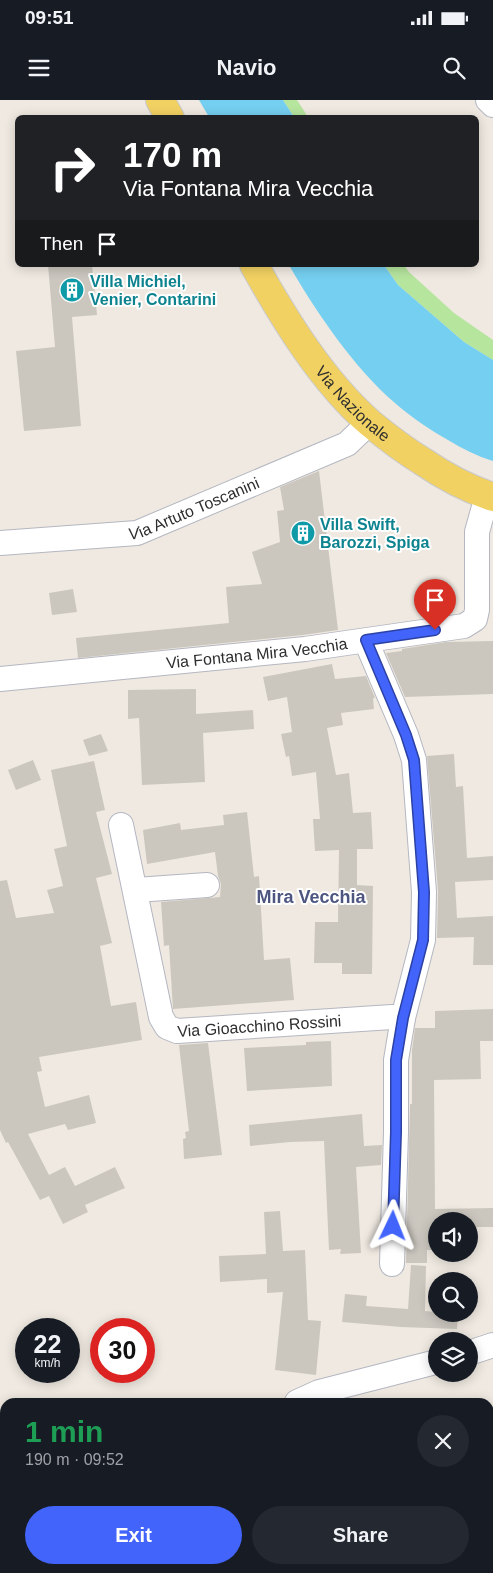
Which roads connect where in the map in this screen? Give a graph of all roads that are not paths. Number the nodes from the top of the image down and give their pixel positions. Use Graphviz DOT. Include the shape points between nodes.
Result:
graph roads {
  1 [pos="160,100"];
  2 [pos="488,100"];
  3 [pos="493,105"];
  4 [pos="168,115"];
  5 [pos="255,267"];
  6 [pos="370,422"];
  7 [pos="490,496"];
  8 [pos="0,543"];
  9 [pos="366,640"];
  10 [pos="0,679"];
  11 [pos="121,825"];
  12 [pos="207,884"];
  13 [pos="136,890"];
  14 [pos="403,1018"];
  15 [pos="392,1264"];
  16 [pos="493,1346"];
  17 [pos="478,1350"];
  18 [pos="428,1364"];
  19 [pos="306,1398"];
  1 -- 4 [label="main road"];
  2 -- 3 [label="street"];
  5 -- 6 [label="main road, Via Nazionale" via="313,358 340,393"];
  6 -- 7 [label="main road, Via Nazionale" via="448,478"];
  6 -- 8 [label="street, Via Artuto Toscanini" via="347,444 137,533"];
  7 -- 9 [label="street, Via Fontana Mira Vecchia" via="477,532 475,619 464,626"];
  9 -- 10 [label="street, Via Fontana Mira Vecchia"];
  9 -- 14 [label="street" via="414,760 424,892 423,940"];
  11 -- 13 [label="street, Via Gioacchino Rossini"];
  12 -- 13 [label="street"];
  13 -- 14 [label="street, Via Gioacchino Rossini" via="161,1016 167,1026 177,1031"];
  14 -- 15 [label="street" via="396,1060"];
  16 -- 17 [label="street"];
  18 -- 19 [label="street"];
}
